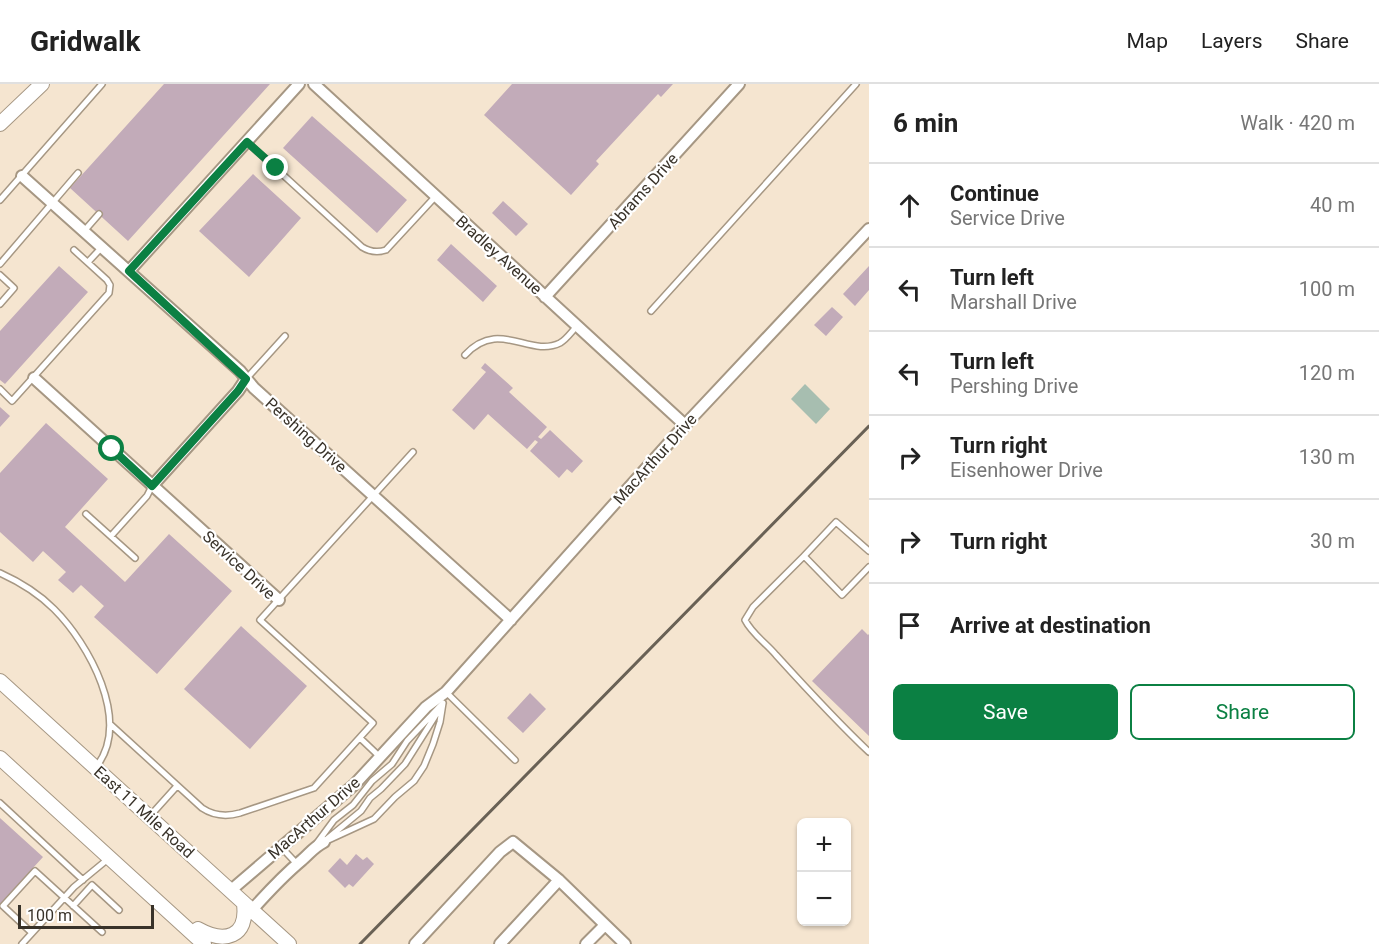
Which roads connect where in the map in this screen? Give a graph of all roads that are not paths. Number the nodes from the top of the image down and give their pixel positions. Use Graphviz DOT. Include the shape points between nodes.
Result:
graph roads {
  1 [pos="42,84"];
  2 [pos="102,84"];
  3 [pos="299,84"];
  4 [pos="314,84"];
  5 [pos="739,84"];
  6 [pos="856,84"];
  7 [pos="0,124"];
  8 [pos="247,142"];
  9 [pos="78,173"];
  10 [pos="22,176"];
  11 [pos="435,197"];
  12 [pos="0,200"];
  13 [pos="54,203"];
  14 [pos="99,214"];
  15 [pos="85,230"];
  16 [pos="869,230"];
  17 [pos="103,246"];
  18 [pos="74,250"];
  19 [pos="88,262"];
  20 [pos="0,264"];
  21 [pos="129,271"];
  22 [pos="0,275"];
  23 [pos="545,297"];
  24 [pos="0,304"];
  25 [pos="651,312"];
  26 [pos="577,326"];
  27 [pos="285,336"];
  28 [pos="465,355"];
  29 [pos="34,378"];
  30 [pos="246,379"];
  31 [pos="0,389"];
  32 [pos="685,425"];
  33 [pos="414,452"];
  34 [pos="152,486"];
  35 [pos="374,496"];
  36 [pos="86,514"];
  37 [pos="111,536"];
  38 [pos="869,552"];
  39 [pos="804,556"];
  40 [pos="135,558"];
  41 [pos="869,567"];
  42 [pos="0,573"];
  43 [pos="279,600"];
  44 [pos="511,620"];
  45 [pos="0,681"];
  46 [pos="0,690"];
  47 [pos="444,697"];
  48 [pos="110,724"];
  49 [pos="360,738"];
  50 [pos="869,752"];
  51 [pos="380,757"];
  52 [pos="0,758"];
  53 [pos="515,760"];
  54 [pos="96,768"];
  55 [pos="177,786"];
  56 [pos="0,803"];
  57 [pos="149,817"];
  58 [pos="94,844"];
  59 [pos="319,844"];
  60 [pos="281,848"];
  61 [pos="110,858"];
  62 [pos="297,864"];
  63 [pos="83,880"];
  64 [pos="558,880"];
  65 [pos="231,891"];
  66 [pos="64,898"];
  67 [pos="73,906"];
  68 [pos="248,907"];
  69 [pos="119,910"];
  70 [pos="604,926"];
  71 [pos="102,932"];
  72 [pos="33,933"];
  73 [pos="22,944"];
  74 [pos="204,944"];
  75 [pos="289,944"];
  76 [pos="415,944"];
  77 [pos="500,944"];
  78 [pos="586,944"];
  79 [pos="625,944"];
  1 -- 7 [label="main road"];
  2 -- 10 [label="lane"];
  3 -- 8 [label="street"];
  4 -- 11 [label="street, Bradley Avenue"];
  5 -- 23 [label="street, Abrams Drive"];
  6 -- 25 [label="lane"];
  8 -- 11 [label="lane" via="369,251 390,247"];
  8 -- 21 [label="street"];
  9 -- 13 [label="lane"];
  10 -- 12 [label="lane"];
  10 -- 13 [label="street, Pershing Drive"];
  11 -- 23 [label="street, Bradley Avenue"];
  13 -- 15 [label="street, Pershing Drive"];
  13 -- 20 [label="lane"];
  14 -- 15 [label="lane"];
  15 -- 17 [label="street, Pershing Drive"];
  16 -- 32 [label="street, MacArthur Drive"];
  17 -- 19 [label="lane"];
  17 -- 21 [label="street, Pershing Drive"];
  18 -- 19 [label="lane"];
  19 -- 29 [label="lane" via="109,282 110,293"];
  21 -- 30 [label="street, Pershing Drive"];
  22 -- 24 [label="lane" via="14,288"];
  23 -- 26 [label="street, Bradley Avenue"];
  26 -- 28 [label="lane" via="564,339 548,346 489,340 478,343"];
  26 -- 32 [label="street, Bradley Avenue"];
  27 -- 30 [label="lane"];
  29 -- 31 [label="lane" via="12,401"];
  29 -- 34 [label="street, Service Drive"];
  30 -- 34 [label="street"];
  30 -- 35 [label="street, Pershing Drive"];
  32 -- 44 [label="street, MacArthur Drive"];
  33 -- 35 [label="lane"];
  34 -- 37 [label="lane"];
  34 -- 43 [label="street, Service Drive"];
  35 -- 43 [label="lane"];
  35 -- 44 [label="street, Pershing Drive"];
  36 -- 37 [label="lane"];
  37 -- 40 [label="lane"];
  38 -- 39 [label="lane" via="836,522"];
  39 -- 41 [label="lane" via="842,595"];
  39 -- 50 [label="lane" via="745,620 838,724"];
  42 -- 48 [label="lane" via="31,590 68,623 98,675"];
  43 -- 49 [label="lane, Service Drive" via="260,620 373,723"];
  44 -- 47 [label="street, MacArthur Drive"];
  45 -- 54 [label="main road, East 11 Mile Road"];
  46 -- 54 [label="main road" via="67,752"];
  47 -- 51 [label="street, MacArthur Drive" via="426,707"];
  47 -- 53 [label="lane"];
  47 -- 59 [label="lane" via="392,764 329,825"];
  47 -- 59 [label="lane" via="405,764 361,811"];
  47 -- 59 [label="lane" via="427,759 414,781 374,819"];
  48 -- 54 [label="lane" via="105,755"];
  48 -- 55 [label="lane"];
  49 -- 51 [label="lane"];
  49 -- 55 [label="lane" via="314,788 240,813 223,816 208,812"];
  51 -- 60 [label="street, MacArthur Drive"];
  52 -- 58 [label="main road"];
  54 -- 57 [label="main road, East 11 Mile Road"];
  55 -- 57 [label="lane"];
  56 -- 63 [label="lane"];
  57 -- 65 [label="main road, East 11 Mile Road"];
  58 -- 61 [label="main road"];
  58 -- 68 [label="main road" via="126,863 218,942 237,934"];
  59 -- 62 [label="street, MacArthur Drive"];
  60 -- 62 [label="lane"];
  60 -- 65 [label="street, MacArthur Drive"];
  61 -- 63 [label="lane"];
  61 -- 74 [label="main road"];
  62 -- 68 [label="street, MacArthur Drive"];
  63 -- 66 [label="lane"];
  64 -- 70 [label="street"];
  64 -- 76 [label="street" via="513,842"];
  64 -- 77 [label="street"];
  65 -- 68 [label="main road, East 11 Mile Road"];
  66 -- 67 [label="lane"];
  66 -- 72 [label="lane"];
  66 -- 72 [label="lane" via="35,871 3,906"];
  67 -- 69 [label="lane" via="92,885"];
  67 -- 71 [label="lane"];
  68 -- 75 [label="main road, East 11 Mile Road"];
  70 -- 78 [label="street"];
  70 -- 79 [label="street"];
  72 -- 73 [label="lane"];
}
